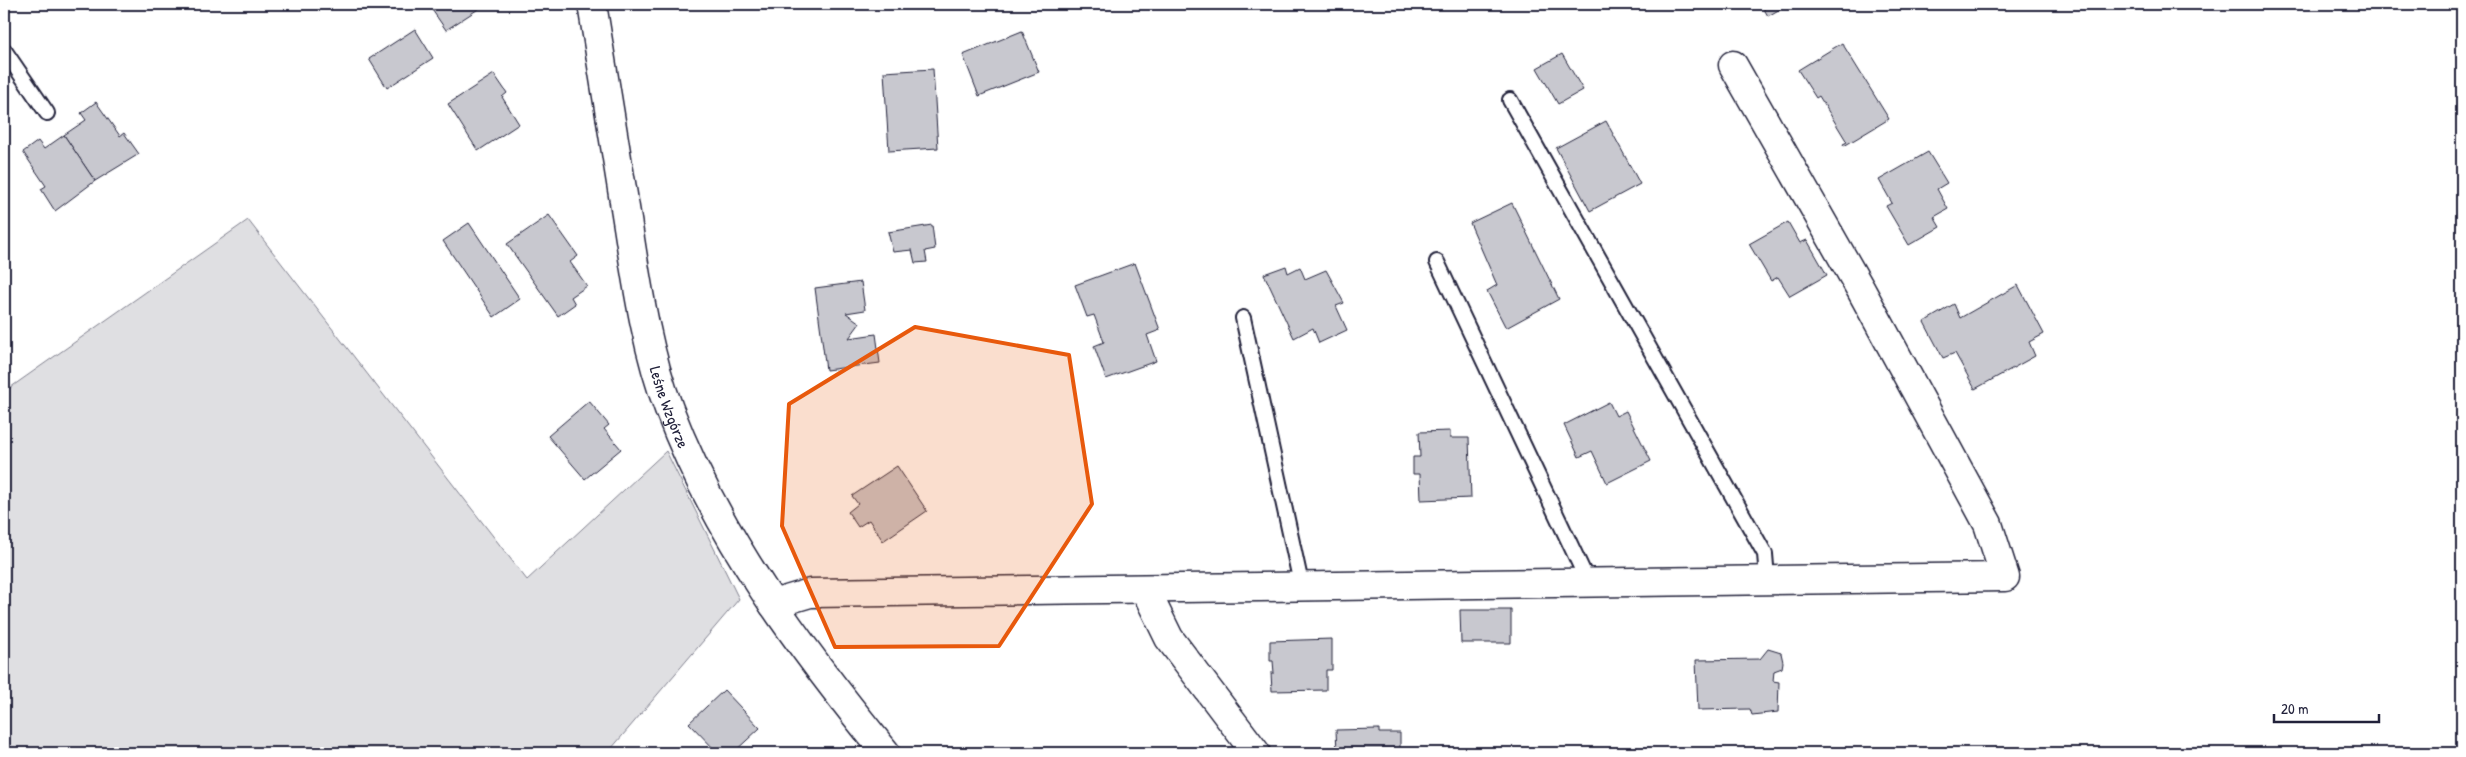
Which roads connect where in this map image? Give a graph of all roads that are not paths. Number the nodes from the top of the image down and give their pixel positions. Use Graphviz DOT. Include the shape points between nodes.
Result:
graph roads {
  1 [pos="592,4"];
  2 [pos="4,50"];
  3 [pos="1734,65"];
  4 [pos="1510,100"];
  5 [pos="47,113"];
  6 [pos="1437,262"];
  7 [pos="1243,318"];
  8 [pos="1766,578"];
  9 [pos="1588,582"];
  10 [pos="1302,588"];
  11 [pos="1145,589"];
  12 [pos="773,604"];
  13 [pos="886,753"];
  14 [pos="1256,753"];
  1 -- 12 [label="street, Leśne Wzgórze" via="643,316 669,408 708,499 757,583"];
  2 -- 5 [label="lane"];
  3 -- 8 [label="street" via="1988,524 2005,577"];
  4 -- 8 [label="lane" via="1765,554"];
  6 -- 9 [label="lane"];
  7 -- 10 [label="lane"];
  8 -- 9 [label="street"];
  9 -- 10 [label="street"];
  10 -- 11 [label="street"];
  11 -- 12 [label="street" via="810,593"];
  11 -- 14 [label="street" via="1169,638"];
  12 -- 13 [label="street, Leśne Wzgórze"];
}
